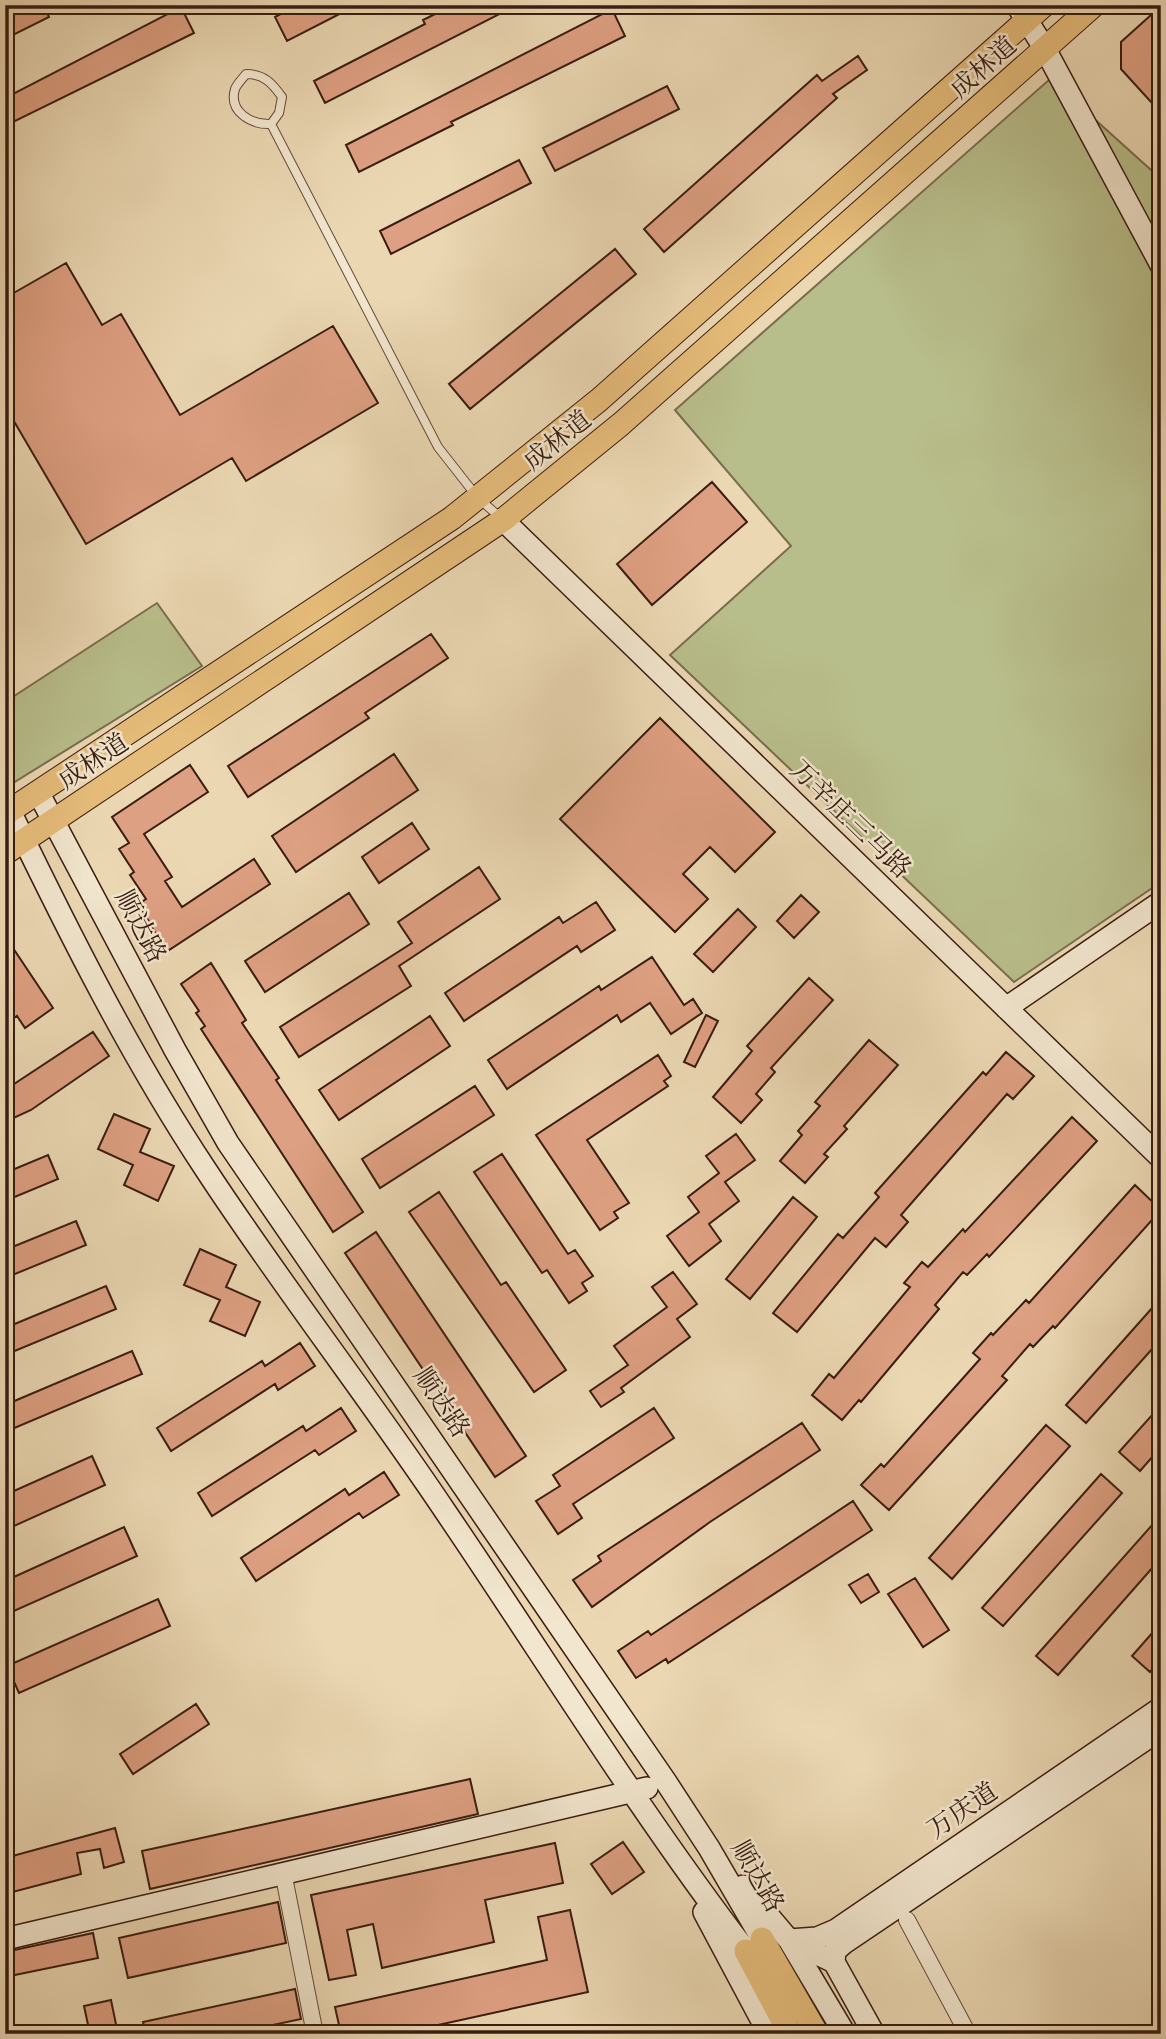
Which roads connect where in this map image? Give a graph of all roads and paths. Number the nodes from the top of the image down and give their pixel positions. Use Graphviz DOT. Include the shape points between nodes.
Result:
graph roads {
  1 [pos="1044,5"];
  2 [pos="1094,5"];
  3 [pos="1021,14"];
  4 [pos="1045,49"];
  5 [pos="271,124"];
  6 [pos="1161,265"];
  7 [pos="478,498"];
  8 [pos="503,520"];
  9 [pos="38,792"];
  10 [pos="8,812"];
  11 [pos="54,821"];
  12 [pos="15,847"];
  13 [pos="1161,902"];
  14 [pos="1006,1008"];
  15 [pos="1161,1158"];
  16 [pos="1161,1708"];
  17 [pos="1161,1729"];
  18 [pos="666,1782"];
  19 [pos="635,1792"];
  20 [pos="709,1848"];
  21 [pos="681,1866"];
  22 [pos="283,1872"];
  23 [pos="907,1920"];
  24 [pos="5,1939"];
  25 [pos="789,1940"];
  26 [pos="754,1945"];
  27 [pos="834,1962"];
  28 [pos="766,2030"];
  29 [pos="315,2034"];
  30 [pos="790,2034"];
  31 [pos="817,2034"];
  32 [pos="845,2034"];
  33 [pos="874,2034"];
  34 [pos="968,2034"];
  1 -- 3 [label="main road, 成林道"];
  2 -- 4 [label="main road, 成林道"];
  3 -- 4 [label="main road"];
  3 -- 7 [label="main road, 成林道" via="599,400"];
  4 -- 6 [label="main road"];
  4 -- 8 [label="main road, 成林道" via="621,424"];
  5 -- 5 [label="lane" via="282,97 259,74 246,74 235,89 236,103 243,117 255,125"];
  5 -- 7 [label="lane" via="438,447"];
  7 -- 8 [label="lane"];
  7 -- 9 [label="main road, 成林道"];
  8 -- 11 [label="main road, 成林道"];
  8 -- 14 [label="main road, 万辛庄三马路"];
  9 -- 10 [label="main road, 成林道"];
  9 -- 11 [label="main road, 顺达路"];
  10 -- 12 [label="main road, 顺达路"];
  11 -- 12 [label="main road, 成林道"];
  11 -- 18 [label="main road, 顺达路" via="229,1143"];
  12 -- 19 [label="main road, 顺达路" via="205,1169 443,1507"];
  13 -- 14 [label="main road"];
  14 -- 15 [label="main road, 万辛庄三马路"];
  16 -- 25 [label="main road, 万庆道" via="835,1930 817,1938"];
  17 -- 27 [label="main road, 万庆道" via="844,1943 835,1951"];
  18 -- 19 [label="main road"];
  18 -- 20 [label="main road, 顺达路"];
  19 -- 21 [label="main road, 顺达路"];
  19 -- 22 [label="main road"];
  20 -- 25 [label="main road"];
  20 -- 26 [label="main road, 顺达路"];
  21 -- 26 [label="main road, 顺达路"];
  21 -- 28 [label="main road"];
  22 -- 24 [label="main road"];
  22 -- 29 [label="street"];
  23 -- 34 [label="street"];
  25 -- 27 [label="main road"];
  25 -- 32 [label="main road"];
  26 -- 30 [label="main road, 顺达路"];
  26 -- 31 [label="main road, 顺达路"];
  27 -- 33 [label="main road"];
}
